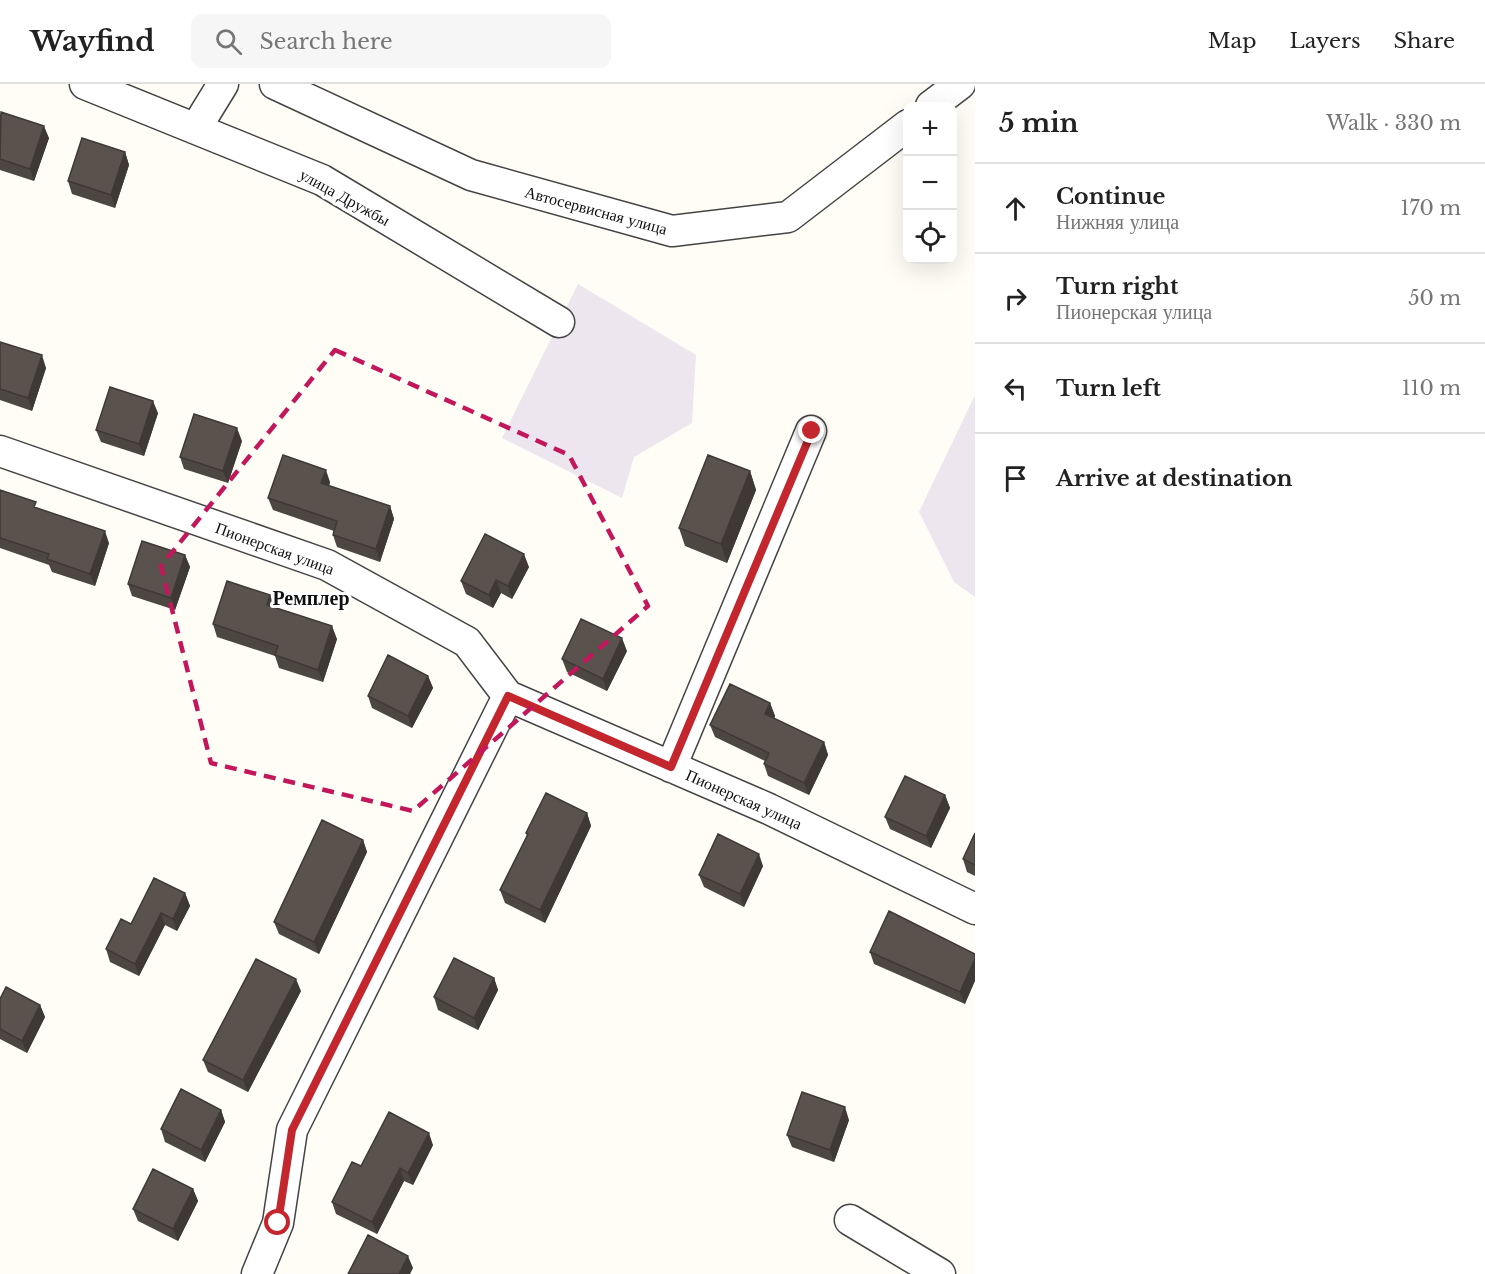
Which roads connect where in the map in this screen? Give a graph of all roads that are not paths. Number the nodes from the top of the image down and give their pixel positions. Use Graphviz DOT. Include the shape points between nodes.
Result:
graph roads {
  1 [pos="85,84"];
  2 [pos="223,84"];
  3 [pos="274,84"];
  4 [pos="960,84"];
  5 [pos="936,102"];
  6 [pos="196,128"];
  7 [pos="903,129"];
  8 [pos="560,322"];
  9 [pos="812,431"];
  10 [pos="0,451"];
  11 [pos="508,696"];
  12 [pos="671,767"];
  13 [pos="975,909"];
  14 [pos="850,1220"];
  15 [pos="257,1274"];
  16 [pos="940,1274"];
  1 -- 6 [label="street, улица Дружбы"];
  2 -- 6 [label="street"];
  3 -- 7 [label="street, Автосервисная улица" via="471,176 672,231 788,217"];
  4 -- 5 [label="street"];
  6 -- 8 [label="street, улица Дружбы" via="322,180"];
  9 -- 12 [label="street"];
  10 -- 11 [label="street, Пионерская улица" via="327,566 467,642"];
  11 -- 12 [label="street, Пионерская улица"];
  11 -- 15 [label="street" via="292,1130 278,1223"];
  12 -- 13 [label="street, Пионерская улица" via="769,809"];
  14 -- 16 [label="street"];
}
